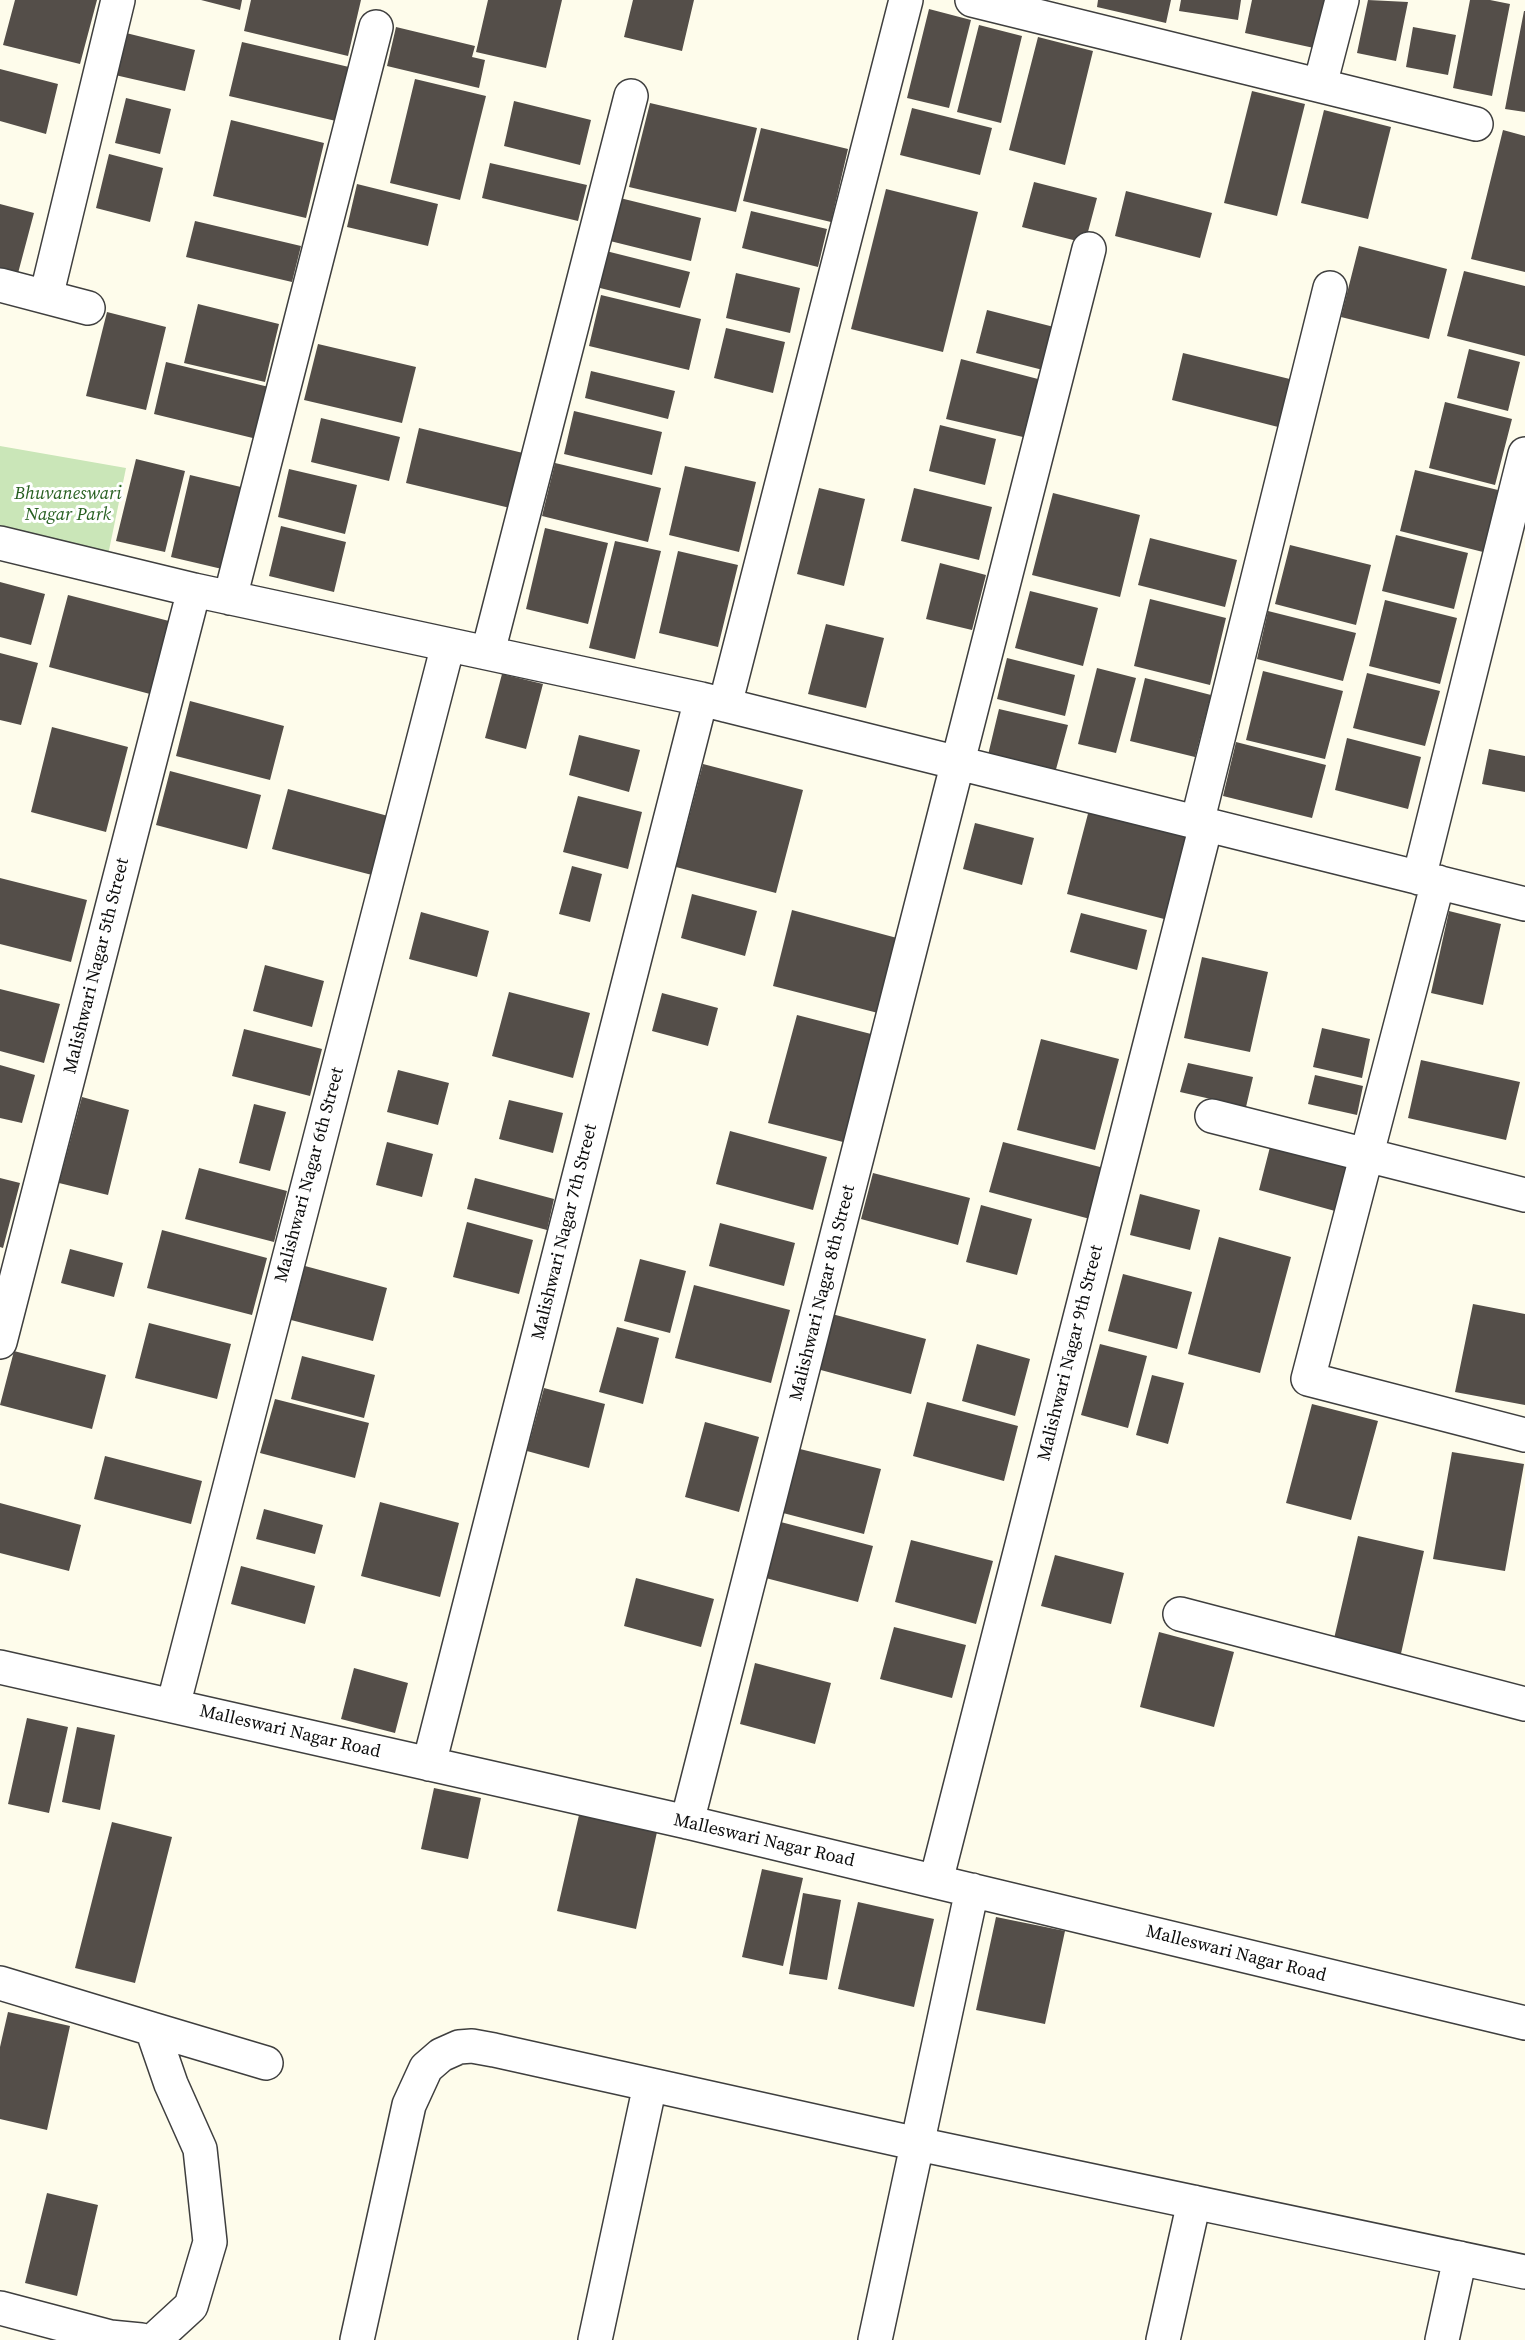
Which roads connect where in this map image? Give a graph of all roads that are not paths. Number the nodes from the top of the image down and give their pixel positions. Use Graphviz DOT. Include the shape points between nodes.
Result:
graph roads {
  1 [pos="118,0"];
  2 [pos="906,0"];
  3 [pos="972,0"];
  4 [pos="1342,0"];
  5 [pos="376,27"];
  6 [pos="1320,85"];
  7 [pos="631,96"];
  8 [pos="1476,124"];
  9 [pos="1089,249"];
  10 [pos="0,285"];
  11 [pos="1330,288"];
  12 [pos="45,297"];
  13 [pos="88,308"];
  14 [pos="1525,454"];
  15 [pos="0,543"];
  16 [pos="194,590"];
  17 [pos="230,598"];
  18 [pos="448,645"];
  19 [pos="488,652"];
  20 [pos="713,702"];
  21 [pos="958,763"];
  22 [pos="1202,824"];
  23 [pos="1428,880"];
  24 [pos="1525,904"];
  25 [pos="1212,1116"];
  26 [pos="1368,1155"];
  27 [pos="1525,1195"];
  28 [pos="0,1342"];
  29 [pos="1525,1435"];
  30 [pos="1180,1614"];
  31 [pos="0,1667"];
  32 [pos="1525,1704"];
  33 [pos="173,1706"];
  34 [pos="429,1764"];
  35 [pos="687,1822"];
  36 [pos="936,1881"];
  37 [pos="972,1890"];
  38 [pos="0,1983"];
  39 [pos="1525,2023"];
  40 [pos="152,2029"];
  41 [pos="266,2062"];
  42 [pos="650,2085"];
  43 [pos="918,2144"];
  44 [pos="1194,2202"];
  45 [pos="1460,2258"];
  46 [pos="1525,2272"];
  47 [pos="0,2308"];
  48 [pos="141,2340"];
  49 [pos="154,2340"];
  50 [pos="357,2340"];
  51 [pos="595,2340"];
  52 [pos="875,2340"];
  53 [pos="1163,2340"];
  54 [pos="1442,2340"];
  1 -- 12 [label="street"];
  2 -- 20 [label="street, Malishwari Nagar 7th Street"];
  3 -- 6 [label="street"];
  4 -- 6 [label="street"];
  5 -- 17 [label="street"];
  6 -- 8 [label="street"];
  7 -- 19 [label="street"];
  9 -- 21 [label="street, Malishwari Nagar 8th Street"];
  10 -- 12 [label="street"];
  11 -- 22 [label="street, Malishwari Nagar 9th Street"];
  12 -- 13 [label="street"];
  14 -- 23 [label="street"];
  15 -- 16 [label="street"];
  16 -- 17 [label="street"];
  16 -- 28 [label="street, Malishwari Nagar 5th Street"];
  17 -- 18 [label="street"];
  18 -- 19 [label="street"];
  18 -- 33 [label="street, Malishwari Nagar 6th Street"];
  19 -- 20 [label="street"];
  20 -- 21 [label="street"];
  20 -- 34 [label="street, Malishwari Nagar 7th Street"];
  21 -- 22 [label="street"];
  21 -- 35 [label="street, Malishwari Nagar 8th Street"];
  22 -- 23 [label="street"];
  22 -- 36 [label="street, Malishwari Nagar 9th Street"];
  23 -- 24 [label="street"];
  23 -- 26 [label="street"];
  25 -- 26 [label="street"];
  26 -- 27 [label="street"];
  26 -- 29 [label="street" via="1308,1379"];
  30 -- 32 [label="street"];
  31 -- 33 [label="street, Malleswari Nagar Road"];
  33 -- 34 [label="street, Malleswari Nagar Road"];
  34 -- 35 [label="street, Malleswari Nagar Road"];
  35 -- 36 [label="street, Malleswari Nagar Road"];
  36 -- 37 [label="street, Malleswari Nagar Road"];
  37 -- 39 [label="street, Malleswari Nagar Road"];
  37 -- 43 [label="street"];
  38 -- 40 [label="street"];
  40 -- 41 [label="street"];
  40 -- 49 [label="street" via="200,2149 210,2242 191,2306"];
  42 -- 43 [label="street"];
  42 -- 50 [label="street" via="472,2046 450,2050 433,2061 409,2105"];
  42 -- 51 [label="street"];
  43 -- 44 [label="street"];
  43 -- 52 [label="street"];
  44 -- 45 [label="street"];
  44 -- 53 [label="street"];
  45 -- 46 [label="street"];
  45 -- 54 [label="street"];
  47 -- 48 [label="street" via="110,2337"];
}
